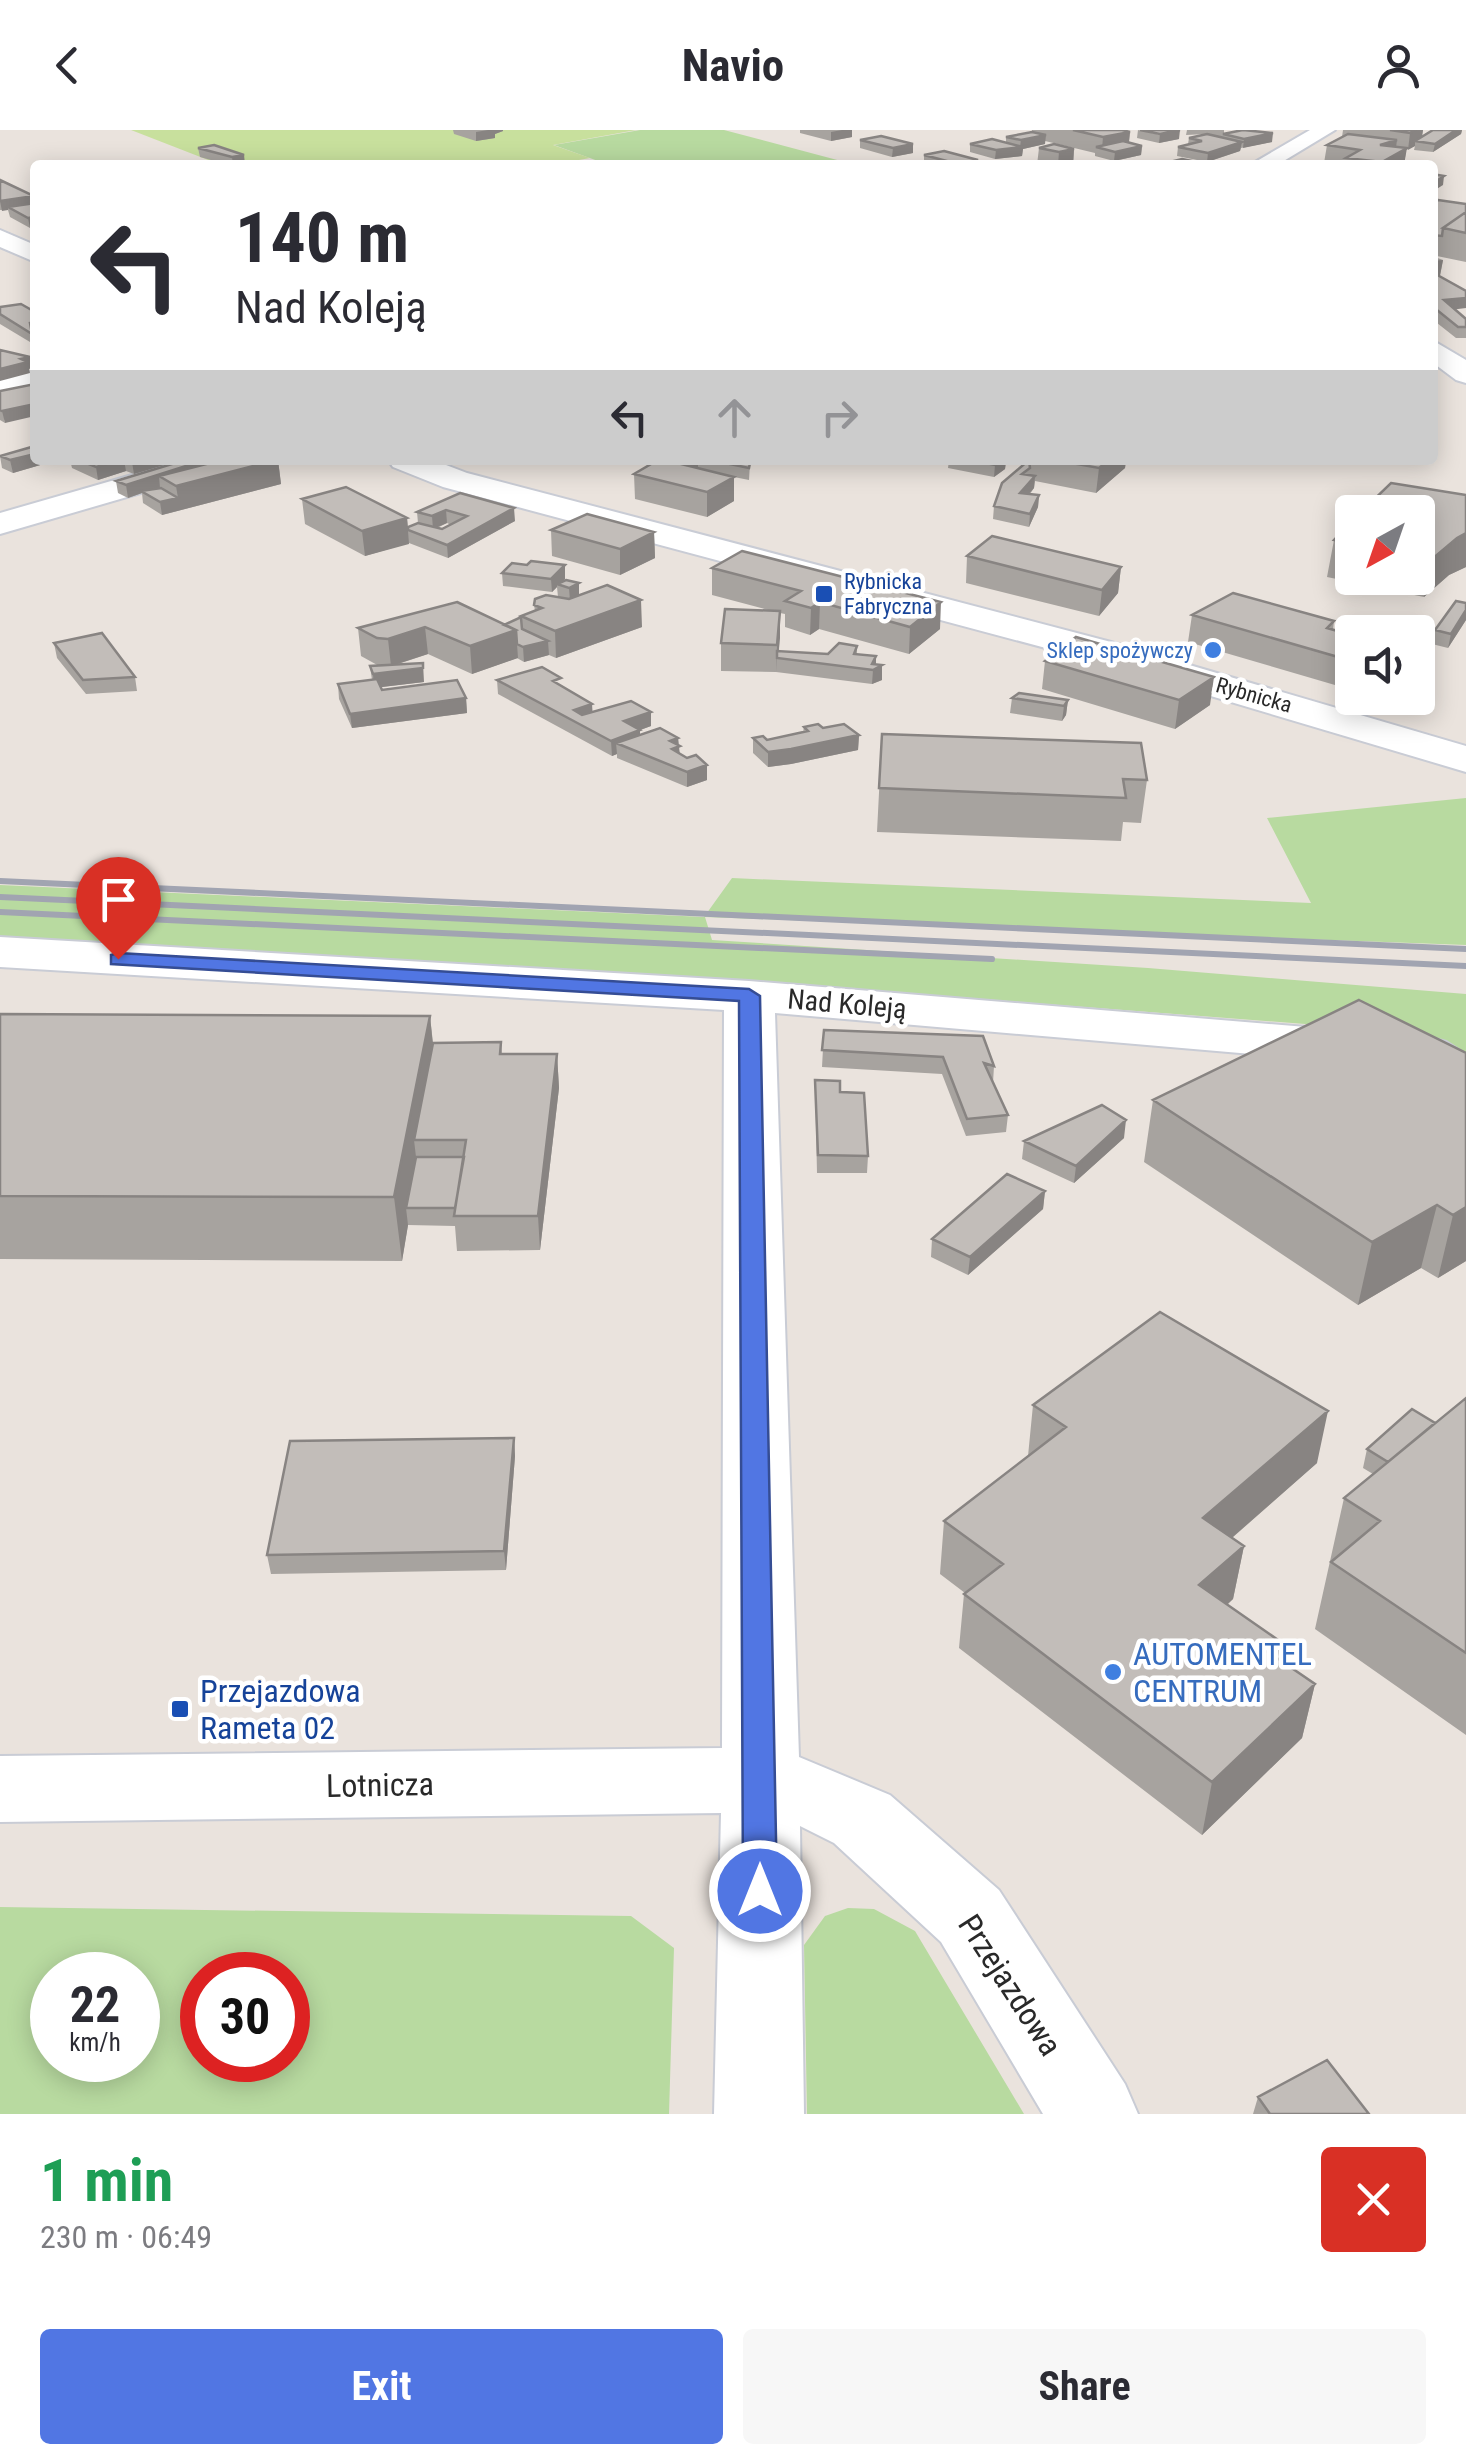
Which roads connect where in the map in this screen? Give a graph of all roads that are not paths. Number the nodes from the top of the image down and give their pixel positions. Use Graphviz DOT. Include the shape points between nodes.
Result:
graph roads {
  1 [pos="1325,130"];
  2 [pos="1270,160"];
  3 [pos="0,237"];
  4 [pos="30,270"];
  5 [pos="1438,353"];
  6 [pos="1466,374"];
  7 [pos="30,380"];
  8 [pos="0,383"];
  9 [pos="202,465"];
  10 [pos="417,465"];
  11 [pos="0,524"];
  12 [pos="1466,759"];
  13 [pos="0,952"];
  14 [pos="749,996"];
  15 [pos="1466,1078"];
  16 [pos="760,1780"];
  17 [pos="0,1790"];
  18 [pos="760,2114"];
  19 [pos="1093,2114"];
  1 -- 2 [label="street"];
  3 -- 4 [label="street"];
  5 -- 6 [label="street"];
  7 -- 8 [label="street"];
  9 -- 11 [label="street"];
  10 -- 12 [label="street, Rybnicka" via="1097,650"];
  13 -- 14 [label="street, Nad Koleją"];
  14 -- 15 [label="street, Nad Koleją" via="1428,1053"];
  14 -- 16 [label="street"];
  16 -- 17 [label="street, Lotnicza"];
  16 -- 18 [label="street"];
  16 -- 19 [label="street, Przejazdowa" via="806,1792 862,1819 970,1916"];
}
